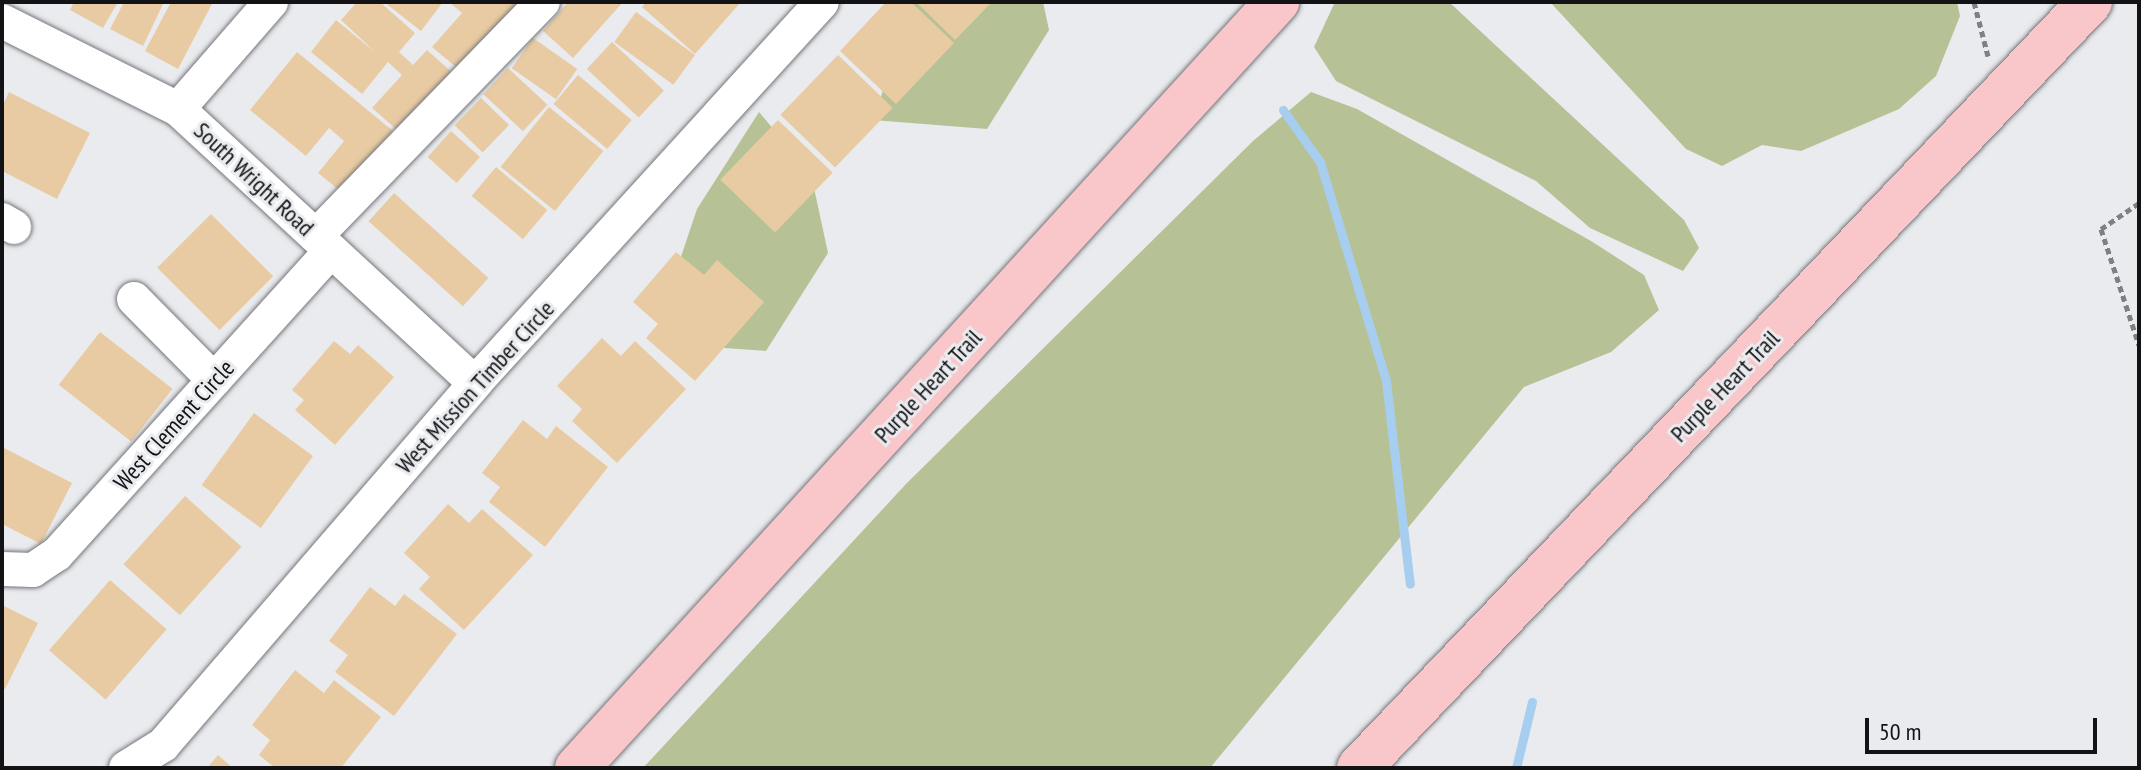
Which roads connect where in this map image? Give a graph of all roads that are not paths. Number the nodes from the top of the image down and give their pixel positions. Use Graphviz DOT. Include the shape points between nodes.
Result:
graph roads {
  1 [pos="271,2"];
  2 [pos="543,2"];
  3 [pos="822,2"];
  4 [pos="1277,2"];
  5 [pos="2090,2"];
  6 [pos="2,21"];
  7 [pos="178,109"];
  8 [pos="324,244"];
  9 [pos="134,299"];
  10 [pos="214,380"];
  11 [pos="475,383"];
  12 [pos="2,569"];
  13 [pos="126,768"];
  14 [pos="577,768"];
  15 [pos="1359,768"];
  1 -- 7 [label="street"];
  2 -- 8 [label="street, West Clement Circle"];
  3 -- 11 [label="street, West Mission Timber Circle"];
  4 -- 14 [label="highway, Purple Heart Trail"];
  5 -- 15 [label="highway, Purple Heart Trail"];
  6 -- 7 [label="street, South Wright Road"];
  7 -- 8 [label="street, South Wright Road"];
  8 -- 10 [label="street, West Clement Circle"];
  8 -- 11 [label="street, South Wright Road"];
  9 -- 10 [label="street"];
  10 -- 12 [label="street, West Clement Circle" via="57,554 33,570"];
  11 -- 13 [label="street, West Mission Timber Circle" via="163,745"];
}
